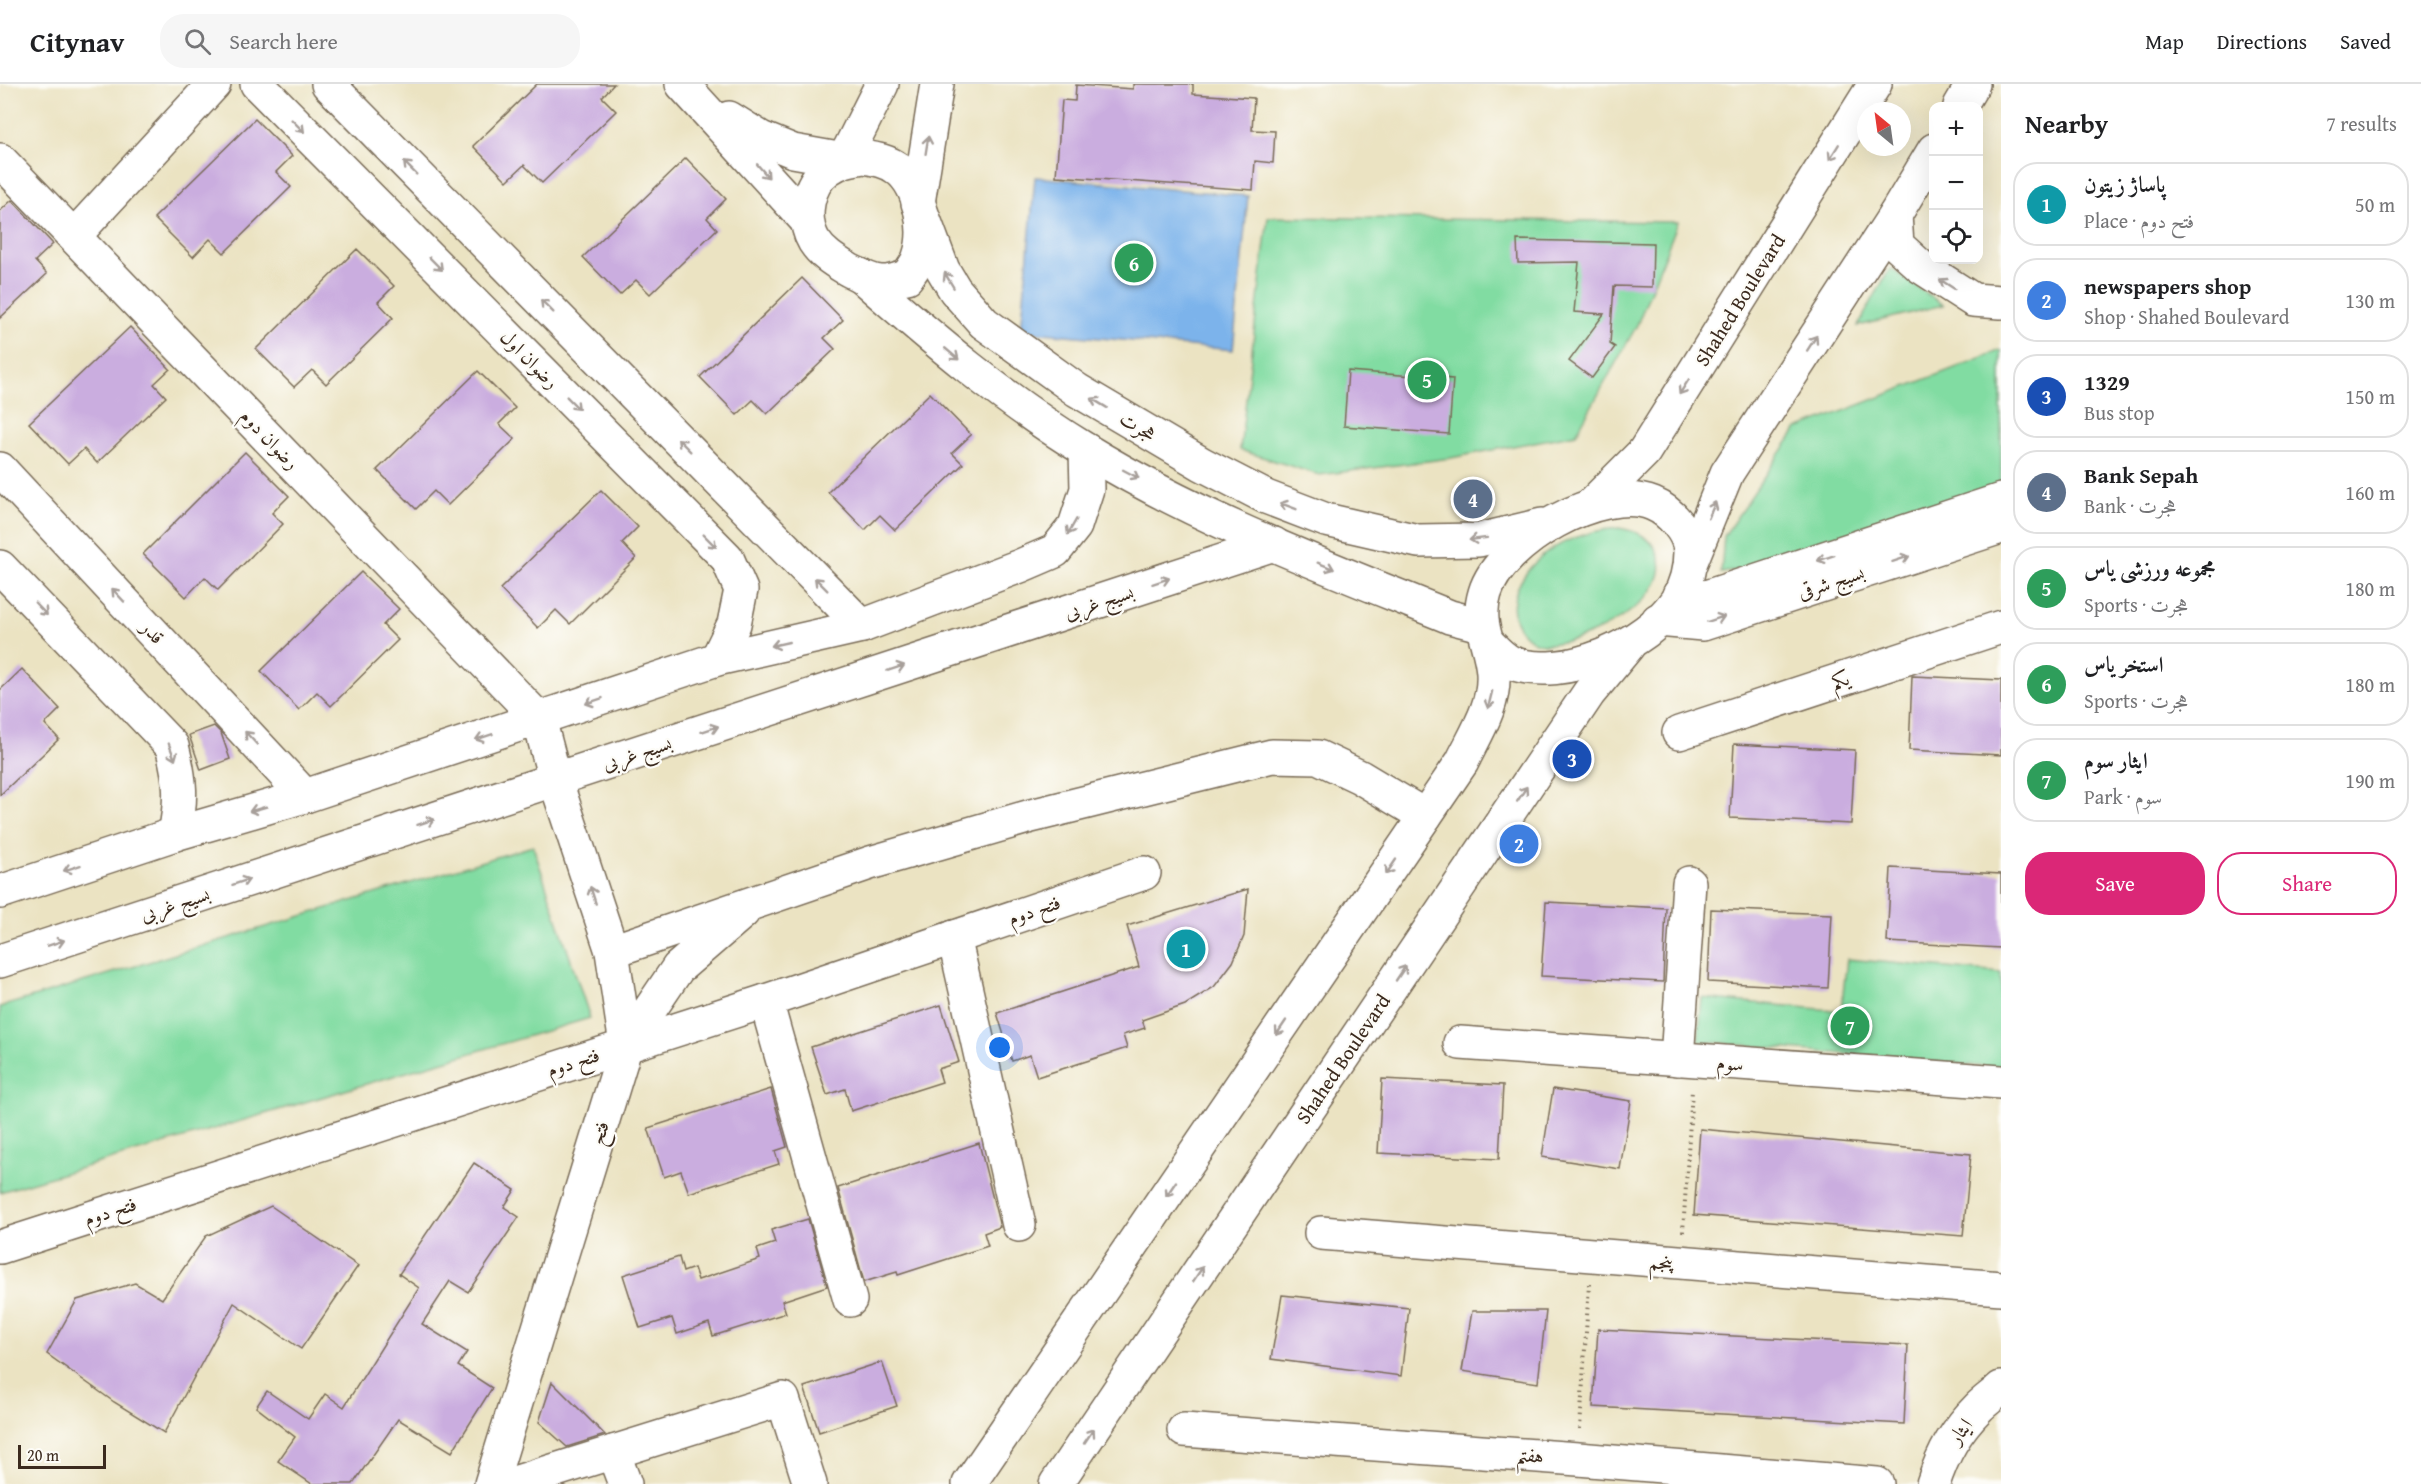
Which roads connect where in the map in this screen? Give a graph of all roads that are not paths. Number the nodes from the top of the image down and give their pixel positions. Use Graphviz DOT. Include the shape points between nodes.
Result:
graph roads {
  1 [pos="214,84"];
  2 [pos="257,84"];
  3 [pos="328,84"];
  4 [pos="882,84"];
  5 [pos="936,84"];
  6 [pos="1875,84"];
  7 [pos="1973,84"];
  8 [pos="688,91"];
  9 [pos="1962,102"];
  10 [pos="1930,156"];
  11 [pos="0,160"];
  12 [pos="844,160"];
  13 [pos="918,203"];
  14 [pos="1895,215"];
  15 [pos="807,221"];
  16 [pos="74,236"];
  17 [pos="860,275"];
  18 [pos="2001,302"];
  19 [pos="1086,450"];
  20 [pos="0,469"];
  21 [pos="2001,500"];
  22 [pos="1591,506"];
  23 [pos="1556,522"];
  24 [pos="2001,527"];
  25 [pos="1274,544"];
  26 [pos="1690,564"];
  27 [pos="0,567"];
  28 [pos="1657,618"];
  29 [pos="862,626"];
  30 [pos="2001,627"];
  31 [pos="1484,634"];
  32 [pos="717,659"];
  33 [pos="539,719"];
  34 [pos="1679,733"];
  35 [pos="555,779"];
  36 [pos="305,796"];
  37 [pos="1425,816"];
  38 [pos="175,834"];
  39 [pos="1144,873"];
  40 [pos="1689,883"];
  41 [pos="0,892"];
  42 [pos="756,901"];
  43 [pos="954,937"];
  44 [pos="612,951"];
  45 [pos="0,961"];
  46 [pos="766,1001"];
  47 [pos="1460,1044"];
  48 [pos="626,1045"];
  49 [pos="1686,1059"];
  50 [pos="2001,1082"];
  51 [pos="1020,1225"];
  52 [pos="1321,1233"];
  53 [pos="0,1247"];
  54 [pos="2001,1288"];
  55 [pos="850,1300"];
  56 [pos="2001,1388"];
  57 [pos="1184,1430"];
  58 [pos="613,1452"];
  59 [pos="491,1484"];
  60 [pos="511,1484"];
  61 [pos="624,1484"];
  62 [pos="810,1484"];
  63 [pos="969,1484"];
  64 [pos="1056,1484"];
  65 [pos="1877,1484"];
  66 [pos="1933,1484"];
  1 -- 16 [label="street"];
  2 -- 32 [label="street, رضوان اول, one-way" via="727,558 741,590 734,624"];
  29 -- 3 [label="street, one-way"];
  4 -- 12 [label="street"];
  13 -- 5 [label="street, هجرت, one-way"];
  6 -- 22 [label="street, Shahed Boulevard, one-way" via="1644,452"];
  7 -- 9 [label="street"];
  8 -- 12 [label="street" via="761,138 793,151"];
  8 -- 15 [label="street, one-way"];
  10 -- 14 [label="street"];
  11 -- 16 [label="street, رضوان دوم"];
  12 -- 13 [label="street" via="863,157 891,165 912,185"];
  12 -- 15 [label="street" via="827,170 815,184 808,202"];
  13 -- 17 [label="street" via="924,240 919,259 907,277 883,282"];
  23 -- 13 [label="street, هجرت, one-way" via="1479,540 1418,542 1326,520 1266,497 1077,390 984,323 943,270"];
  18 -- 14 [label="street, one-way" via="1973,300 1920,266 1897,245"];
  26 -- 14 [label="street, one-way" via="1727,473"];
  15 -- 17 [label="street" via="813,240 824,254"];
  16 -- 33 [label="street, رضوان دوم"];
  17 -- 19 [label="street, one-way" via="976,374"];
  19 -- 25 [label="street, one-way" via="1188,505"];
  19 -- 29 [label="street, one-way" via="1087,489 1075,526 1055,550"];
  36 -- 20 [label="street, قدر, one-way"];
  21 -- 28 [label="street, بسیج شرقی, one-way" via="1706,597"];
  22 -- 23 [label="street"];
  22 -- 26 [label="street" via="1638,499 1662,508 1672,516 1690,545"];
  23 -- 31 [label="street" via="1519,547 1498,570 1480,611"];
  28 -- 24 [label="street, بسیج شرقی, one-way" via="1703,624"];
  25 -- 31 [label="street, one-way"];
  35 -- 25 [label="street, بسیج غربی, one-way"];
  26 -- 28 [label="street" via="1686,581"];
  27 -- 38 [label="street, one-way" via="172,746 180,774 181,802"];
  28 -- 31 [label="street" via="1604,654 1573,666 1528,667 1510,662"];
  64 -- 28 [label="street, Shahed Boulevard, one-way" via="1589,693"];
  29 -- 32 [label="street, one-way"];
  30 -- 34 [label="street, یکم"];
  31 -- 37 [label="street, one-way" via="1493,673 1491,701 1462,762"];
  32 -- 33 [label="street, one-way"];
  33 -- 35 [label="street, فتح"];
  33 -- 36 [label="street, one-way"];
  44 -- 35 [label="street, فتح, one-way"];
  45 -- 35 [label="street, بسیج غربی, one-way"];
  36 -- 38 [label="street, one-way"];
  37 -- 42 [label="street" via="1318,757 1272,756 1031,816"];
  37 -- 63 [label="street, one-way"];
  38 -- 41 [label="street, one-way"];
  39 -- 43 [label="street, فتح دوم"];
  40 -- 49 [label="street"];
  42 -- 44 [label="street"];
  42 -- 48 [label="street" via="678,968"];
  43 -- 46 [label="street, فتح دوم"];
  43 -- 51 [label="street"];
  44 -- 48 [label="street, فتح"];
  46 -- 48 [label="street, فتح دوم"];
  46 -- 55 [label="street"];
  47 -- 49 [label="street, سوم"];
  48 -- 53 [label="street, فتح دوم"];
  48 -- 59 [label="street, فتح"];
  49 -- 50 [label="street, سوم"];
  52 -- 54 [label="street, پنجم"];
  56 -- 66 [label="street, ایثار" via="1958,1430 1941,1458"];
  57 -- 65 [label="street, هفتم"];
  58 -- 60 [label="street"];
  58 -- 61 [label="street"];
  58 -- 62 [label="street" via="783,1399"];
}
